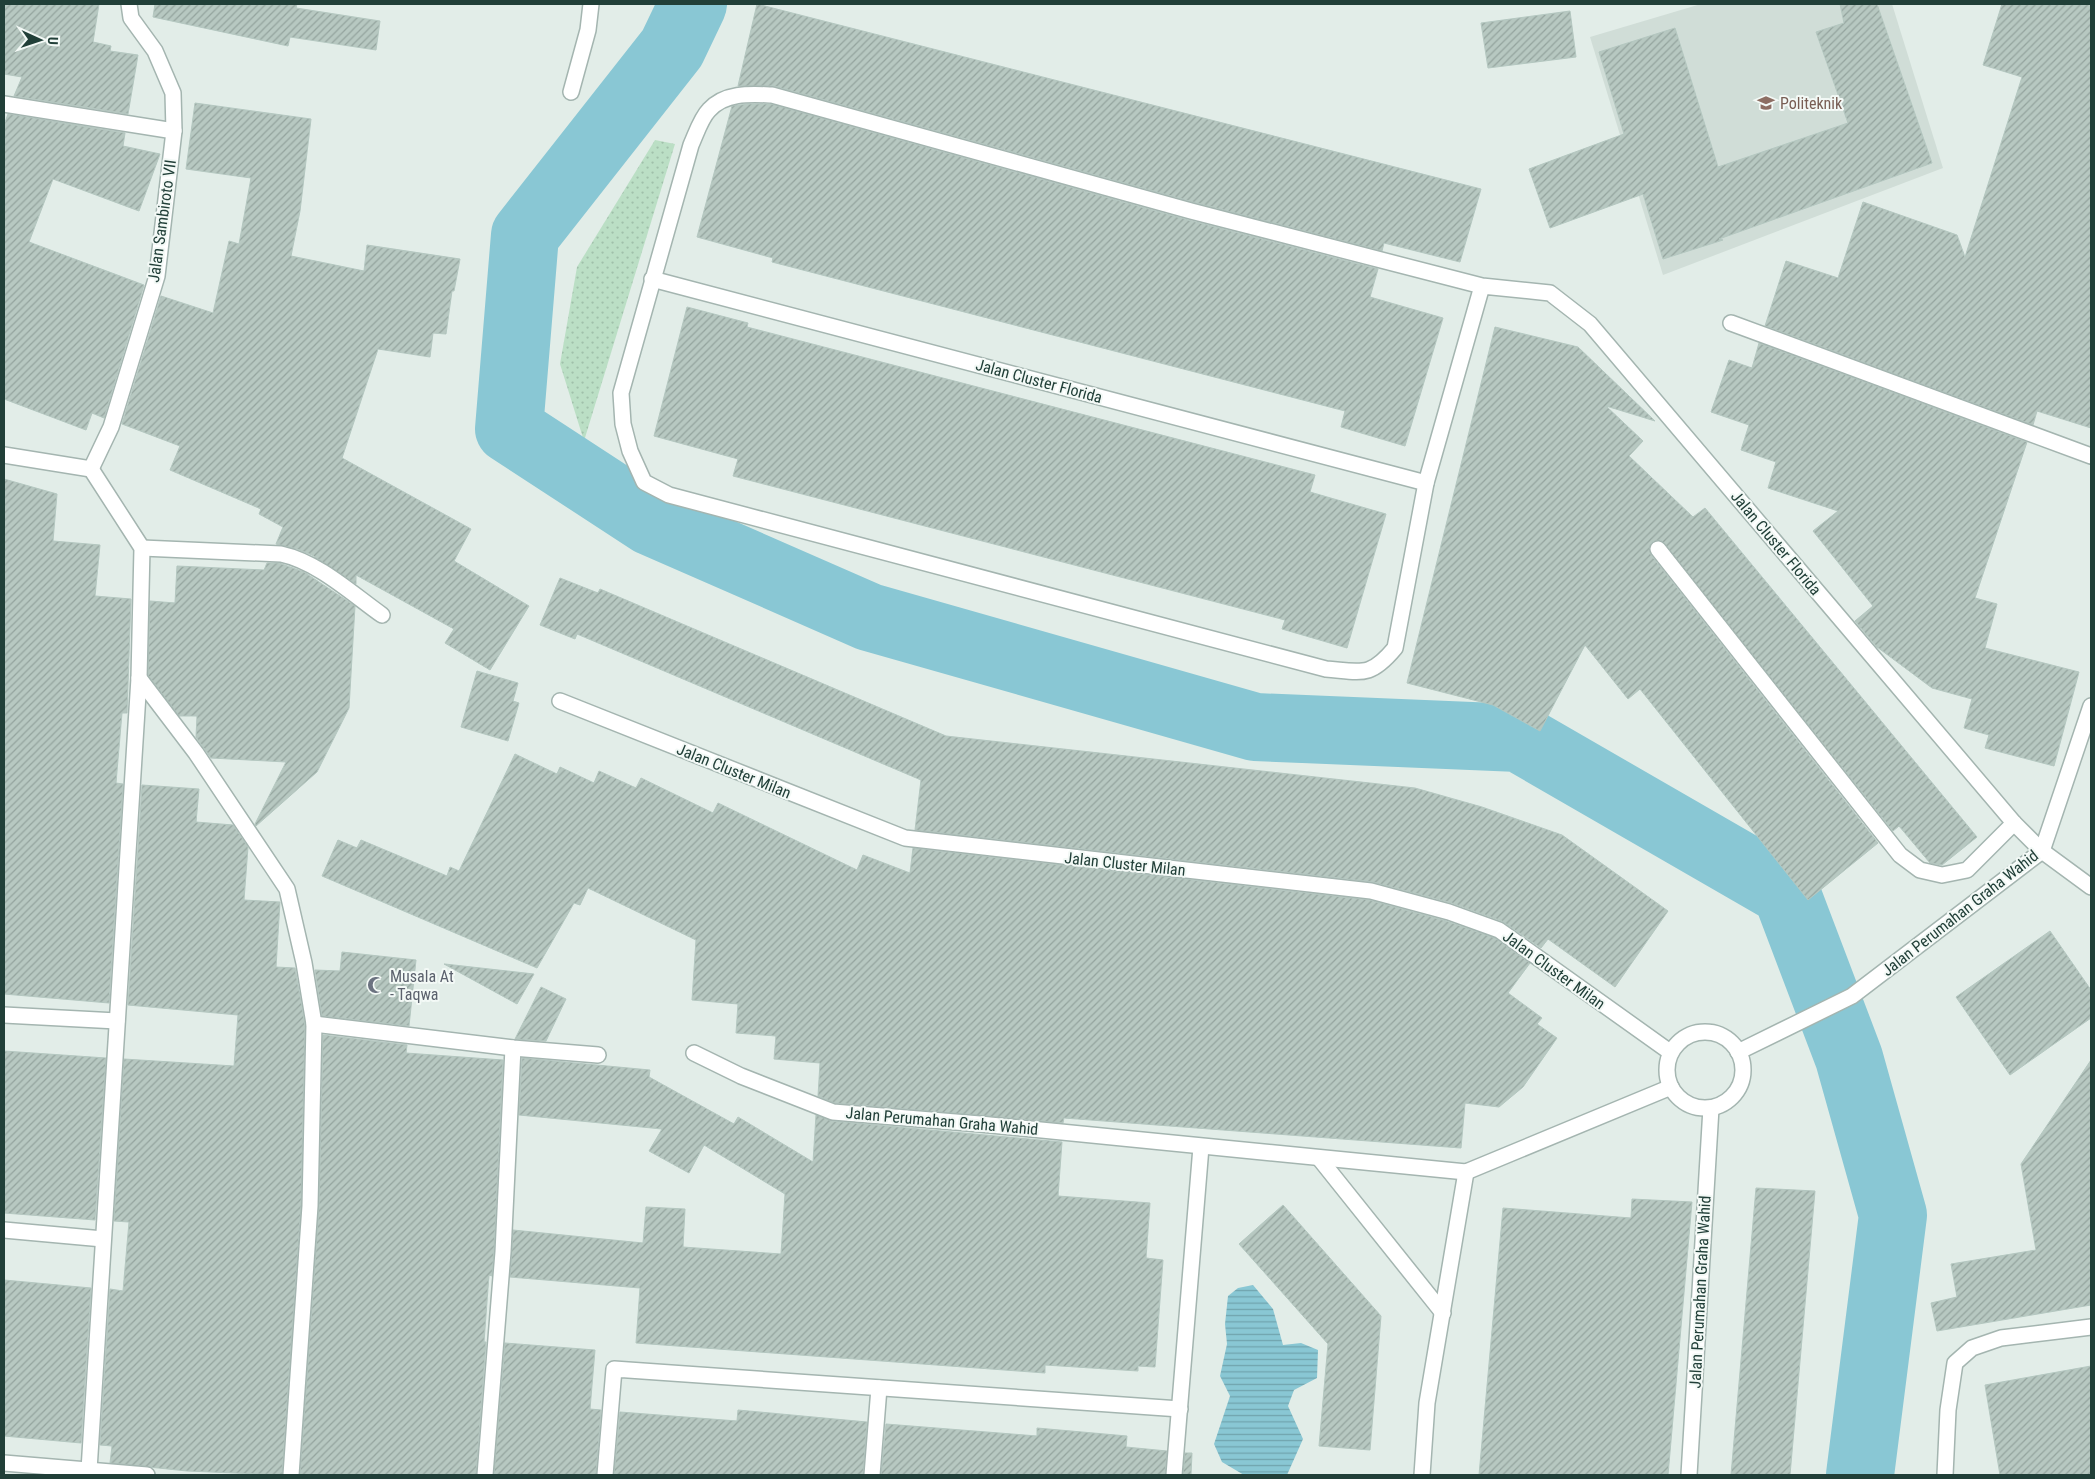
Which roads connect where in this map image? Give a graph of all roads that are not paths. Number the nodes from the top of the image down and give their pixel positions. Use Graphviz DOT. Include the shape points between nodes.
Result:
graph roads {
  1 [pos="129,4"];
  2 [pos="591,4"];
  3 [pos="571,92"];
  4 [pos="4,104"];
  5 [pos="174,131"];
  6 [pos="652,279"];
  7 [pos="1482,286"];
  8 [pos="1731,323"];
  9 [pos="4,455"];
  10 [pos="2091,456"];
  11 [pos="91,469"];
  12 [pos="1426,483"];
  13 [pos="142,548"];
  14 [pos="1658,549"];
  15 [pos="382,615"];
  16 [pos="139,678"];
  17 [pos="560,701"];
  18 [pos="2091,706"];
  19 [pos="2014,823"];
  20 [pos="2042,850"];
  21 [pos="2091,887"];
  22 [pos="4,1015"];
  23 [pos="117,1021"];
  24 [pos="314,1024"];
  25 [pos="513,1048"];
  26 [pos="1670,1052"];
  27 [pos="1738,1052"];
  28 [pos="694,1054"];
  29 [pos="598,1055"];
  30 [pos="1670,1087"];
  31 [pos="1711,1108"];
  32 [pos="1202,1147"];
  33 [pos="1319,1158"];
  34 [pos="1466,1172"];
  35 [pos="4,1230"];
  36 [pos="103,1239"];
  37 [pos="1443,1313"];
  38 [pos="2091,1327"];
  39 [pos="880,1388"];
  40 [pos="1180,1409"];
  41 [pos="4,1463"];
  42 [pos="89,1470"];
  43 [pos="148,1475"];
  44 [pos="291,1475"];
  45 [pos="485,1475"];
  46 [pos="605,1475"];
  47 [pos="872,1475"];
  48 [pos="1174,1475"];
  49 [pos="1422,1475"];
  50 [pos="1689,1475"];
  51 [pos="1945,1475"];
  1 -- 5 [label="street, Jalan Sambiroto VII" via="131,18 155,51 173,93"];
  2 -- 3 [label="street" via="588,30"];
  4 -- 5 [label="street"];
  5 -- 11 [label="street, Jalan Sambiroto VII" via="157,276 111,427"];
  6 -- 7 [label="street, Jalan Cluster Florida" via="691,145 709,110 728,97 750,94 772,96 1191,211"];
  6 -- 12 [label="street, Jalan Cluster Florida"];
  6 -- 12 [label="street, Jalan Cluster Florida" via="621,394 622,424 644,482 669,495 1326,669 1366,672 1383,663 1395,648"];
  7 -- 12 [label="street, Jalan Cluster Florida"];
  7 -- 19 [label="street, Jalan Cluster Florida" via="1550,293 1590,324"];
  8 -- 10 [label="street"];
  9 -- 11 [label="street"];
  11 -- 13 [label="street"];
  13 -- 15 [label="street" via="292,557 311,566"];
  13 -- 16 [label="street"];
  14 -- 19 [label="street" via="1900,855 1920,870 1935,874 1967,870"];
  16 -- 23 [label="street"];
  16 -- 24 [label="street" via="196,753 287,889"];
  17 -- 26 [label="street, Jalan Cluster Milan" via="905,838 1371,891 1449,912 1498,930"];
  18 -- 20 [label="street, Jalan Perumahan Graha Wahid"];
  19 -- 20 [label="street, Jalan Cluster Florida"];
  20 -- 21 [label="street, Jalan Cluster Florida"];
  20 -- 27 [label="street, Jalan Perumahan Graha Wahid" via="1852,996"];
  22 -- 23 [label="street"];
  23 -- 36 [label="street"];
  24 -- 25 [label="street"];
  24 -- 44 [label="street" via="310,1206"];
  25 -- 29 [label="street"];
  25 -- 45 [label="street" via="503,1252"];
  26 -- 27 [label="street" via="1687,1035 1698,1031 1722,1035"];
  26 -- 30 [label="street" via="1667,1076"];
  27 -- 31 [label="street" via="1742,1064 1738,1087 1732,1097"];
  28 -- 32 [label="street, Jalan Perumahan Graha Wahid" via="833,1112"];
  30 -- 31 [label="street" via="1687,1104"];
  30 -- 34 [label="street, Jalan Perumahan Graha Wahid"];
  31 -- 50 [label="street, Jalan Perumahan Graha Wahid"];
  32 -- 33 [label="street, Jalan Perumahan Graha Wahid"];
  32 -- 40 [label="street"];
  33 -- 34 [label="street, Jalan Perumahan Graha Wahid"];
  33 -- 37 [label="street"];
  34 -- 37 [label="street"];
  35 -- 36 [label="street"];
  36 -- 42 [label="street"];
  37 -- 49 [label="street" via="1427,1403"];
  38 -- 51 [label="street" via="2001,1338 1972,1348 1955,1363 1948,1410"];
  39 -- 40 [label="street"];
  39 -- 46 [label="street" via="614,1369"];
  39 -- 47 [label="street"];
  40 -- 48 [label="street"];
  41 -- 42 [label="street"];
  42 -- 43 [label="street"];
}
